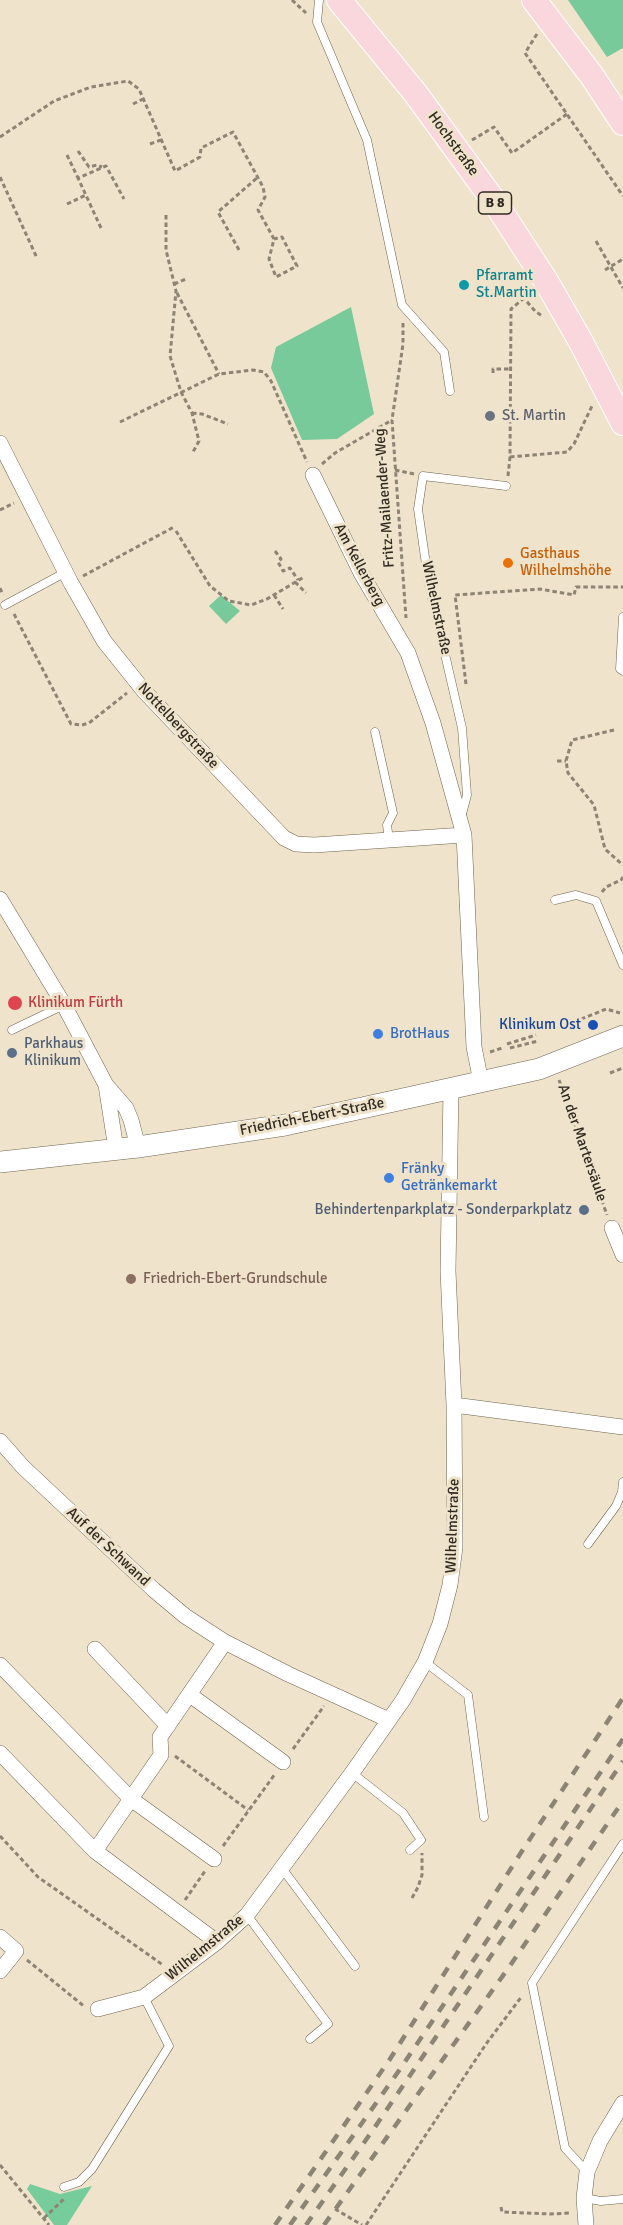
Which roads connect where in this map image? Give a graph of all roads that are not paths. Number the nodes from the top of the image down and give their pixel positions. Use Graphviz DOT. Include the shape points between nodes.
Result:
graph roads {
  1 [pos="319,0"];
  2 [pos="339,0"];
  3 [pos="541,8"];
  4 [pos="623,123"];
  5 [pos="450,391"];
  6 [pos="623,423"];
  7 [pos="0,443"];
  8 [pos="313,475"];
  9 [pos="506,486"];
  10 [pos="68,577"];
  11 [pos="7,604"];
  12 [pos="623,617"];
  13 [pos="408,653"];
  14 [pos="623,672"];
  15 [pos="375,732"];
  16 [pos="462,829"];
  17 [pos="389,840"];
  18 [pos="0,899"];
  19 [pos="555,900"];
  20 [pos="623,965"];
  21 [pos="64,1005"];
  22 [pos="620,1029"];
  23 [pos="12,1030"];
  24 [pos="481,1082"];
  25 [pos="106,1085"];
  26 [pos="452,1088"];
  27 [pos="138,1147"];
  28 [pos="116,1149"];
  29 [pos="0,1162"];
  30 [pos="612,1228"];
  31 [pos="623,1255"];
  32 [pos="454,1405"];
  33 [pos="623,1427"];
  34 [pos="0,1441"];
  35 [pos="623,1482"];
  36 [pos="588,1544"];
  37 [pos="225,1642"];
  38 [pos="95,1649"];
  39 [pos="424,1662"];
  40 [pos="0,1665"];
  41 [pos="190,1695"];
  42 [pos="389,1720"];
  43 [pos="168,1726"];
  44 [pos="0,1753"];
  45 [pos="283,1762"];
  46 [pos="352,1773"];
  47 [pos="131,1799"];
  48 [pos="484,1817"];
  49 [pos="623,1844"];
  50 [pos="410,1850"];
  51 [pos="95,1851"];
  52 [pos="214,1859"];
  53 [pos="281,1868"];
  54 [pos="247,1915"];
  55 [pos="0,1937"];
  56 [pos="217,1942"];
  57 [pos="355,1966"];
  58 [pos="0,1971"];
  59 [pos="144,1997"];
  60 [pos="98,2009"];
  61 [pos="310,2038"];
  62 [pos="623,2103"];
  63 [pos="587,2172"];
  64 [pos="64,2187"];
  65 [pos="623,2199"];
  66 [pos="585,2212"];
  1 -- 5 [label="lane" via="317,22 367,140 402,305 444,352"];
  2 -- 6 [label="main road, Hochstraße / B 8" via="416,94 535,264"];
  3 -- 4 [label="main road"];
  7 -- 10 [label="street, Nottelbergstraße"];
  8 -- 13 [label="street, Am Kellerberg" via="361,573"];
  9 -- 16 [label="lane, Wilhelmstraße" via="423,476 418,509 429,585 462,728 467,795"];
  10 -- 11 [label="lane"];
  10 -- 17 [label="street, Nottelbergstraße" via="104,641 138,684 284,838 296,844 314,845"];
  12 -- 14 [label="lane"];
  13 -- 16 [label="street, Wilhelmstraße" via="433,723"];
  15 -- 17 [label="lane" via="392,800 393,813 387,825"];
  16 -- 17 [label="street, Nottelbergstraße"];
  16 -- 24 [label="street, Wilhelmstraße" via="474,1047"];
  18 -- 21 [label="street"];
  19 -- 20 [label="lane" via="576,895 596,901"];
  21 -- 23 [label="lane"];
  21 -- 25 [label="street"];
  22 -- 24 [label="street, Friedrich-Ebert-Straße" via="554,1064"];
  24 -- 26 [label="street, Friedrich-Ebert-Straße"];
  25 -- 27 [label="street" via="126,1108"];
  25 -- 28 [label="street"];
  26 -- 27 [label="street, Friedrich-Ebert-Straße" via="285,1125"];
  26 -- 32 [label="street, Wilhelmstraße" via="448,1271"];
  27 -- 28 [label="street, Friedrich-Ebert-Straße"];
  28 -- 29 [label="street, Friedrich-Ebert-Straße"];
  30 -- 31 [label="street"];
  32 -- 33 [label="street"];
  32 -- 39 [label="street, Wilhelmstraße" via="455,1547 441,1620"];
  34 -- 37 [label="street, Auf der Schwand" via="154,1590"];
  35 -- 36 [label="lane" via="616,1506"];
  37 -- 41 [label="street"];
  37 -- 42 [label="street, Auf der Schwand"];
  38 -- 43 [label="street"];
  39 -- 42 [label="street, Wilhelmstraße"];
  39 -- 48 [label="lane" via="468,1695"];
  40 -- 47 [label="street"];
  41 -- 43 [label="street"];
  41 -- 45 [label="street"];
  42 -- 46 [label="street, Wilhelmstraße"];
  43 -- 47 [label="street" via="160,1737 161,1755"];
  44 -- 51 [label="street"];
  46 -- 50 [label="lane" via="403,1813 421,1840"];
  46 -- 53 [label="street, Wilhelmstraße"];
  47 -- 51 [label="street"];
  47 -- 52 [label="street"];
  49 -- 63 [label="lane" via="532,1983 565,2148"];
  51 -- 56 [label="street"];
  53 -- 54 [label="street, Wilhelmstraße"];
  53 -- 57 [label="lane"];
  54 -- 56 [label="street, Wilhelmstraße"];
  54 -- 61 [label="lane" via="328,2024"];
  55 -- 58 [label="street" via="16,1952"];
  56 -- 59 [label="street, Wilhelmstraße"];
  59 -- 60 [label="street, Wilhelmstraße"];
  59 -- 64 [label="lane" via="169,2046 92,2169 80,2182"];
  62 -- 63 [label="street"];
  63 -- 66 [label="street"];
  65 -- 66 [label="lane" via="601,2201"];
}
